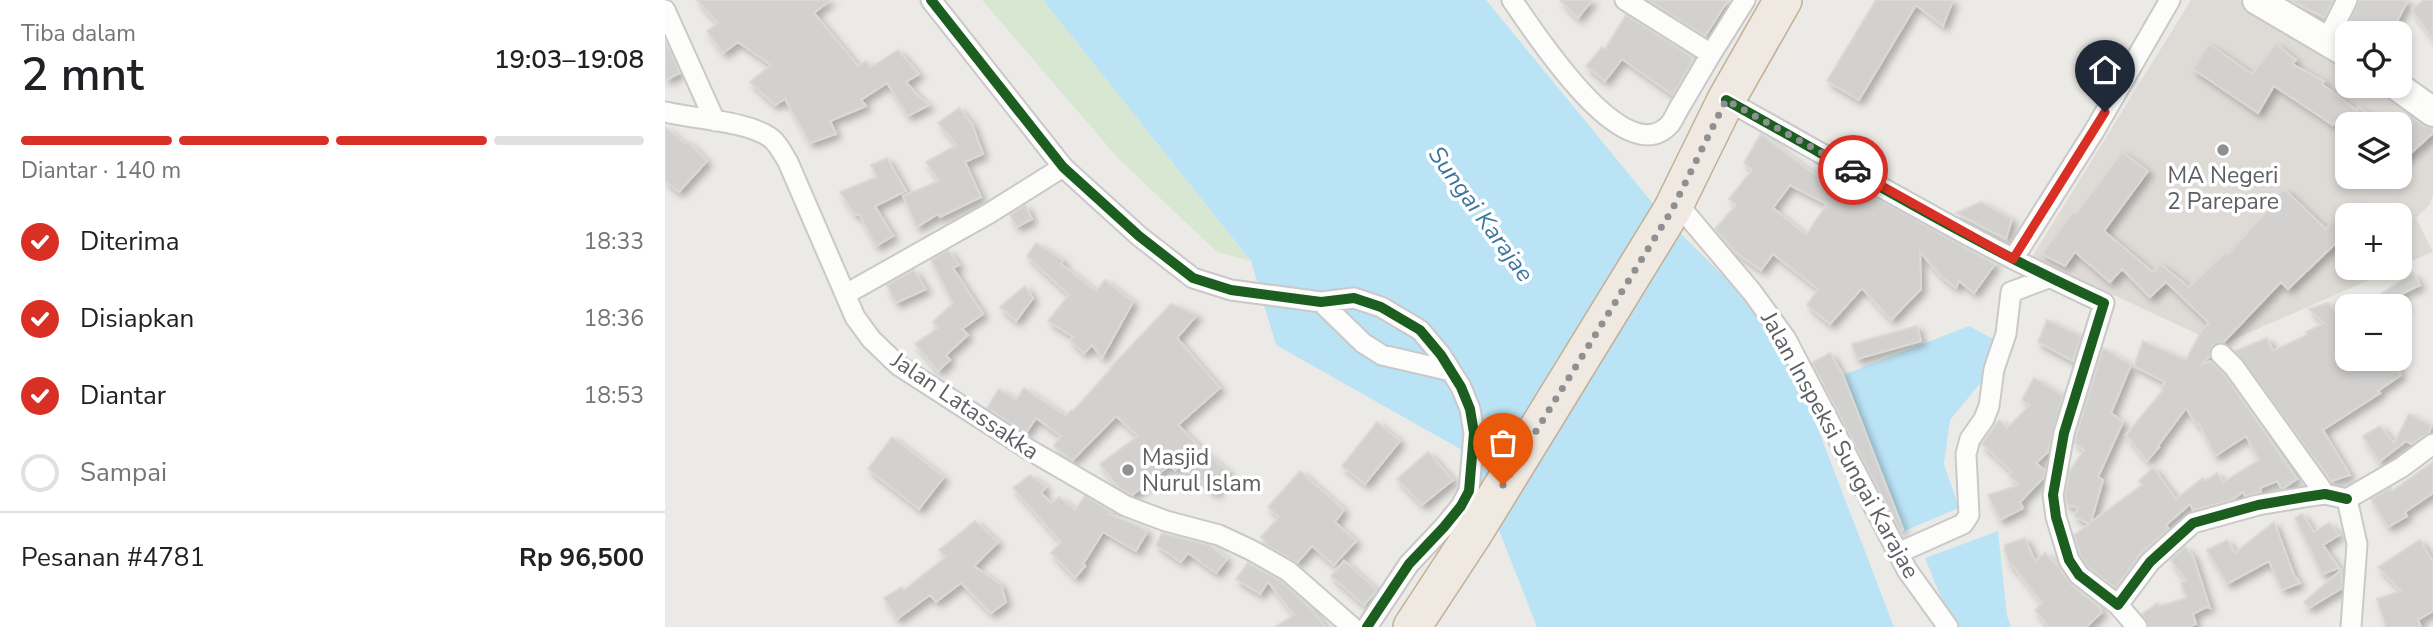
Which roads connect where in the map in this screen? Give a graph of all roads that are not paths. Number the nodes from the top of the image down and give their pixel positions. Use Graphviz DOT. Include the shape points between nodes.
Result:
graph roads {
  1 [pos="930,0"];
  2 [pos="1512,0"];
  3 [pos="1625,0"];
  4 [pos="1745,0"];
  5 [pos="1783,0"];
  6 [pos="2170,0"];
  7 [pos="2257,0"];
  8 [pos="2347,0"];
  9 [pos="665,10"];
  10 [pos="2342,21"];
  11 [pos="2335,45"];
  12 [pos="1711,54"];
  13 [pos="2412,97"];
  14 [pos="1726,100"];
  15 [pos="665,112"];
  16 [pos="2433,112"];
  17 [pos="715,121"];
  18 [pos="1063,167"];
  19 [pos="1674,206"];
  20 [pos="2013,259"];
  21 [pos="2048,278"];
  22 [pos="846,295"];
  23 [pos="1321,302"];
  24 [pos="2221,354"];
  25 [pos="1451,371"];
  26 [pos="2433,444"];
  27 [pos="2325,494"];
  28 [pos="2347,499"];
  29 [pos="1898,553"];
  30 [pos="2118,605"];
  31 [pos="1352,627"];
  32 [pos="1367,627"];
  33 [pos="1412,627"];
  34 [pos="1948,627"];
  35 [pos="2137,627"];
  36 [pos="2351,627"];
  1 -- 18 [label="street"];
  2 -- 12 [label="street" via="1589,101 1620,127 1650,135 1669,125"];
  3 -- 12 [label="street"];
  4 -- 12 [label="street"];
  5 -- 14 [label="highway"];
  6 -- 20 [label="street"];
  7 -- 11 [label="main road"];
  8 -- 10 [label="street"];
  9 -- 17 [label="street"];
  13 -- 16 [label="main road"];
  14 -- 19 [label="highway"];
  14 -- 20 [label="street"];
  15 -- 17 [label="street, Jalan Latassakka"];
  17 -- 22 [label="street, Jalan Latassakka" via="759,133 778,146"];
  18 -- 22 [label="street"];
  18 -- 23 [label="street" via="1193,278 1231,290"];
  19 -- 29 [label="street, Jalan Inspeksi Sungai Karajae" via="1752,292 1786,339"];
  19 -- 33 [label="highway"];
  20 -- 21 [label="street"];
  21 -- 29 [label="street" via="2011,292 1989,405 1966,454 1967,520"];
  21 -- 30 [label="street" via="2104,303 2064,433 2053,495 2069,560 2080,575"];
  22 -- 31 [label="street, Jalan Latassakka" via="871,339 928,386 1126,506 1219,535 1288,571"];
  23 -- 25 [label="street" via="1382,355"];
  23 -- 25 [label="street" via="1355,298 1381,307 1420,330"];
  24 -- 27 [label="street"];
  25 -- 32 [label="street" via="1470,409 1474,433 1469,491 1409,564"];
  26 -- 28 [label="street"];
  27 -- 28 [label="street"];
  27 -- 30 [label="street" via="2258,505 2193,523 2150,562"];
  28 -- 36 [label="street" via="2357,544"];
  29 -- 34 [label="street, Jalan Inspeksi Sungai Karajae"];
  30 -- 35 [label="street"];
}
